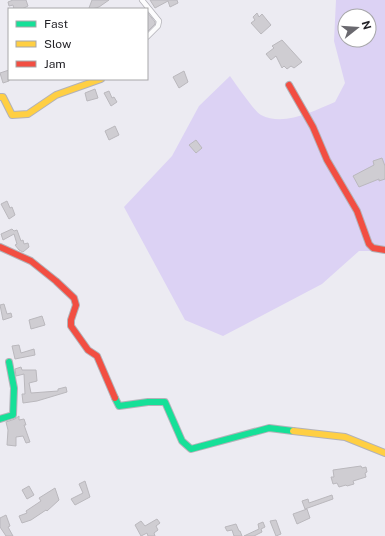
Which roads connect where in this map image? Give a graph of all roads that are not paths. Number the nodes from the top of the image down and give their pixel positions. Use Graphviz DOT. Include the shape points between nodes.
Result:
graph roads {
  1 [pos="142,0"];
  2 [pos="148,36"];
  3 [pos="98,80"];
  4 [pos="289,85"];
  5 [pos="0,97"];
  6 [pos="0,247"];
  7 [pos="385,250"];
  8 [pos="9,362"];
  9 [pos="0,419"];
  10 [pos="385,453"];
  1 -- 2 [label="street" via="159,21 158,26"];
  3 -- 5 [label="street" via="56,95 28,114 12,116 3,97"];
  4 -- 7 [label="street" via="357,211 368,244 373,248"];
  6 -- 10 [label="street" via="31,261 74,298 76,302 71,326 88,350 97,356 120,406 165,402 182,441 191,449 269,428 345,437"];
  8 -- 9 [label="street" via="14,382 13,415"];
}
